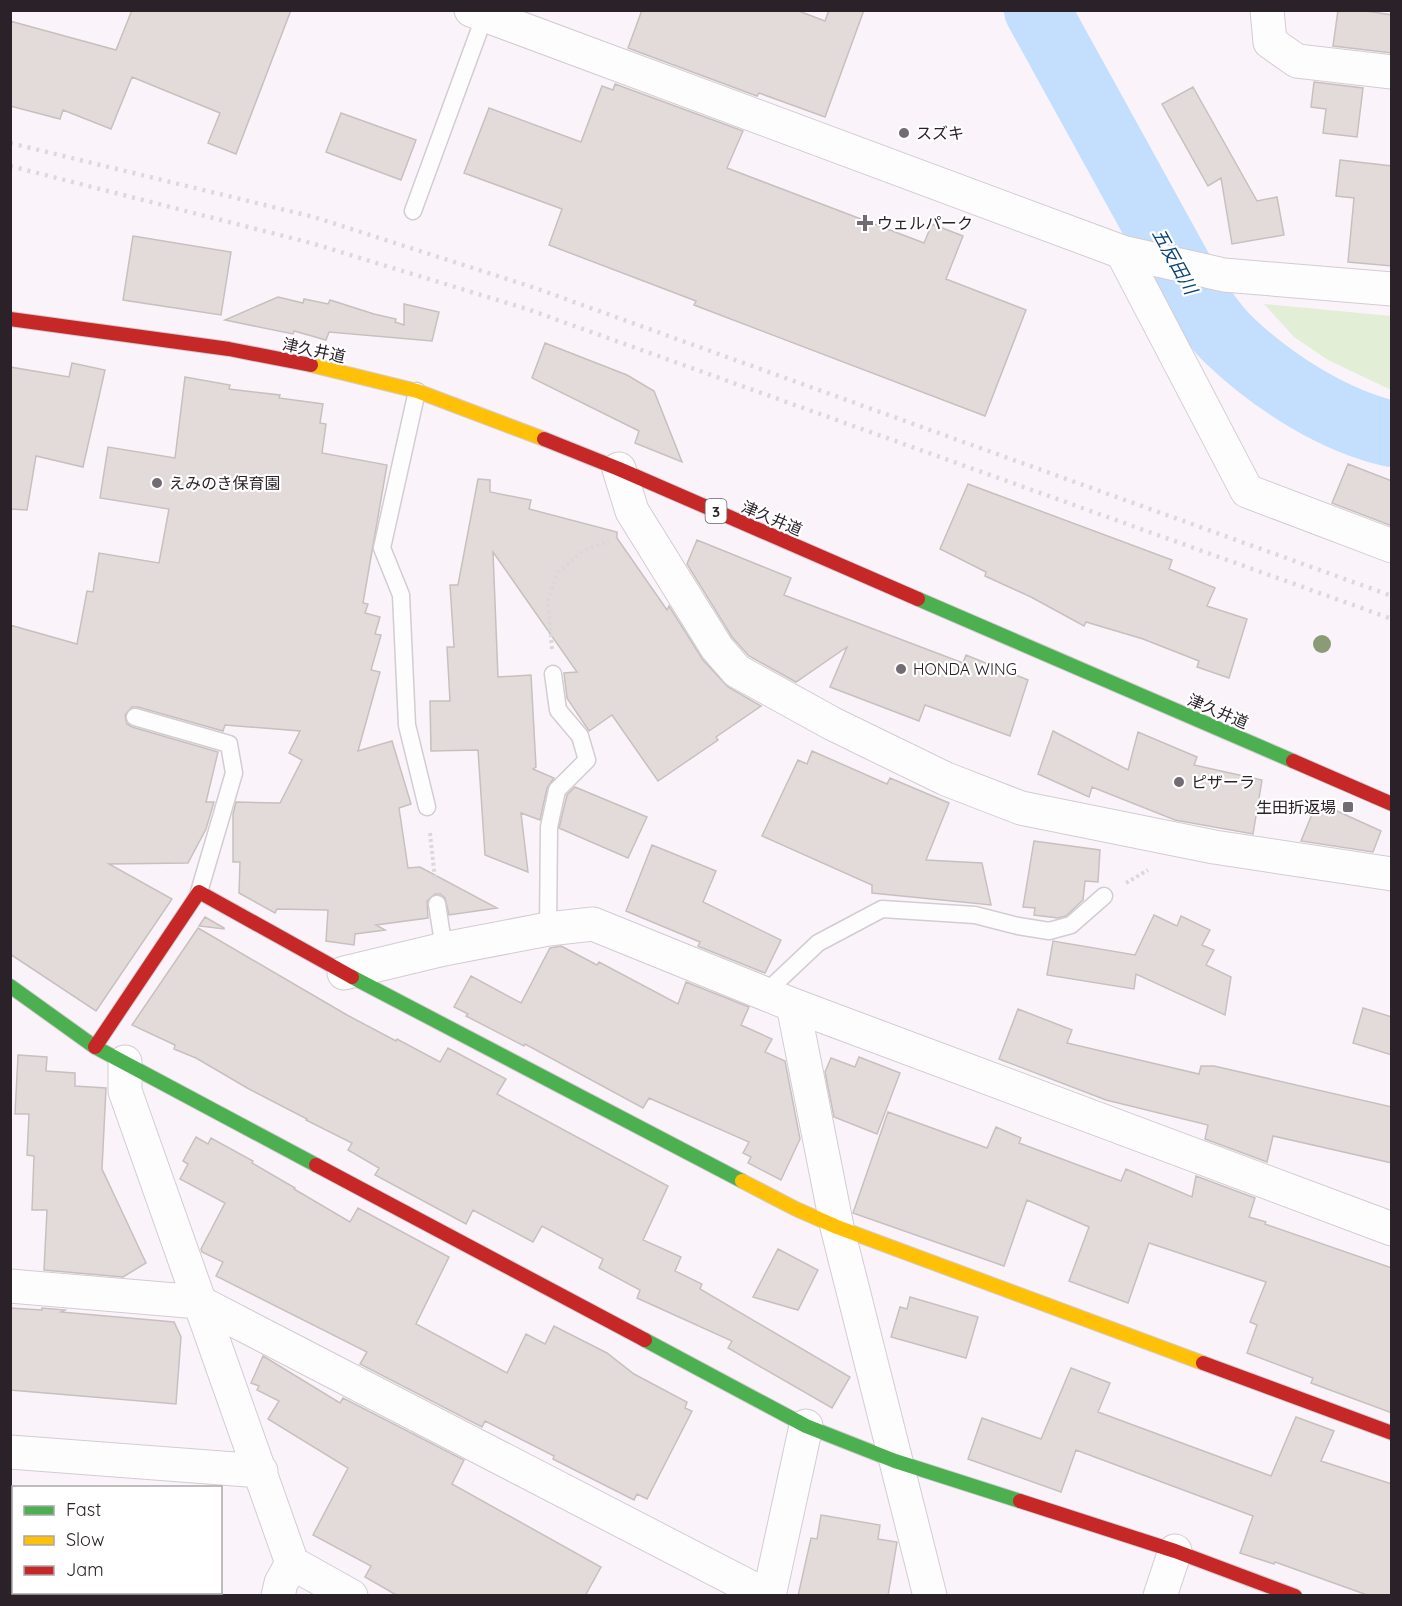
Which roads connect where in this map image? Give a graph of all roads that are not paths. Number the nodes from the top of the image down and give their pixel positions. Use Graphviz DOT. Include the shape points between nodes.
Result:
graph roads {
  1 [pos="1267,10"];
  2 [pos="481,12"];
  3 [pos="1392,72"];
  4 [pos="412,211"];
  5 [pos="1136,255"];
  6 [pos="1392,289"];
  7 [pos="10,319"];
  8 [pos="417,391"];
  9 [pos="619,469"];
  10 [pos="1392,546"];
  11 [pos="553,674"];
  12 [pos="135,717"];
  13 [pos="1392,804"];
  14 [pos="427,807"];
  15 [pos="1392,874"];
  16 [pos="199,892"];
  17 [pos="1104,896"];
  18 [pos="437,904"];
  19 [pos="548,929"];
  20 [pos="444,949"];
  21 [pos="344,973"];
  22 [pos="10,986"];
  23 [pos="778,999"];
  24 [pos="95,1047"];
  25 [pos="125,1062"];
  26 [pos="837,1227"];
  27 [pos="1392,1229"];
  28 [pos="10,1286"];
  29 [pos="199,1302"];
  30 [pos="806,1426"];
  31 [pos="1392,1433"];
  32 [pos="10,1452"];
  33 [pos="895,1461"];
  34 [pos="261,1471"];
  35 [pos="1175,1551"];
  36 [pos="292,1563"];
  37 [pos="278,1596"];
  38 [pos="351,1596"];
  39 [pos="768,1596"];
  40 [pos="930,1596"];
  41 [pos="1160,1596"];
  42 [pos="1295,1596"];
  1 -- 3 [label="street" via="1270,42 1297,61"];
  2 -- 4 [label="lane"];
  2 -- 5 [label="street"];
  5 -- 6 [label="street" via="1224,275"];
  5 -- 10 [label="street" via="1247,491"];
  7 -- 8 [label="street, 津久井道 / 3" via="229,349"];
  8 -- 9 [label="street, 津久井道 / 3"];
  8 -- 14 [label="lane" via="382,548 401,595 407,725"];
  9 -- 13 [label="street, 津久井道 / 3"];
  9 -- 15 [label="street" via="632,511 717,648 737,671 833,724 946,778 1021,808 1214,847"];
  11 -- 19 [label="lane" via="558,710 580,736 587,760 557,790 549,826"];
  12 -- 16 [label="lane" via="230,744 234,773"];
  16 -- 21 [label="street"];
  16 -- 24 [label="street"];
  17 -- 23 [label="lane" via="1071,925 1049,931 975,915 882,909 818,943"];
  18 -- 20 [label="lane"];
  19 -- 20 [label="street"];
  19 -- 23 [label="street" via="593,924"];
  20 -- 21 [label="street"];
  21 -- 26 [label="street"];
  22 -- 24 [label="street"];
  23 -- 26 [label="street"];
  23 -- 27 [label="street"];
  24 -- 25 [label="street"];
  25 -- 29 [label="street" via="125,1091"];
  25 -- 30 [label="street"];
  26 -- 31 [label="street"];
  26 -- 33 [label="street"];
  28 -- 29 [label="street"];
  29 -- 34 [label="street"];
  29 -- 39 [label="street"];
  30 -- 33 [label="street"];
  30 -- 39 [label="street"];
  32 -- 34 [label="street"];
  33 -- 35 [label="street"];
  33 -- 40 [label="street"];
  34 -- 36 [label="street"];
  35 -- 41 [label="street"];
  35 -- 42 [label="street"];
  36 -- 37 [label="street"];
  36 -- 38 [label="street"];
}
